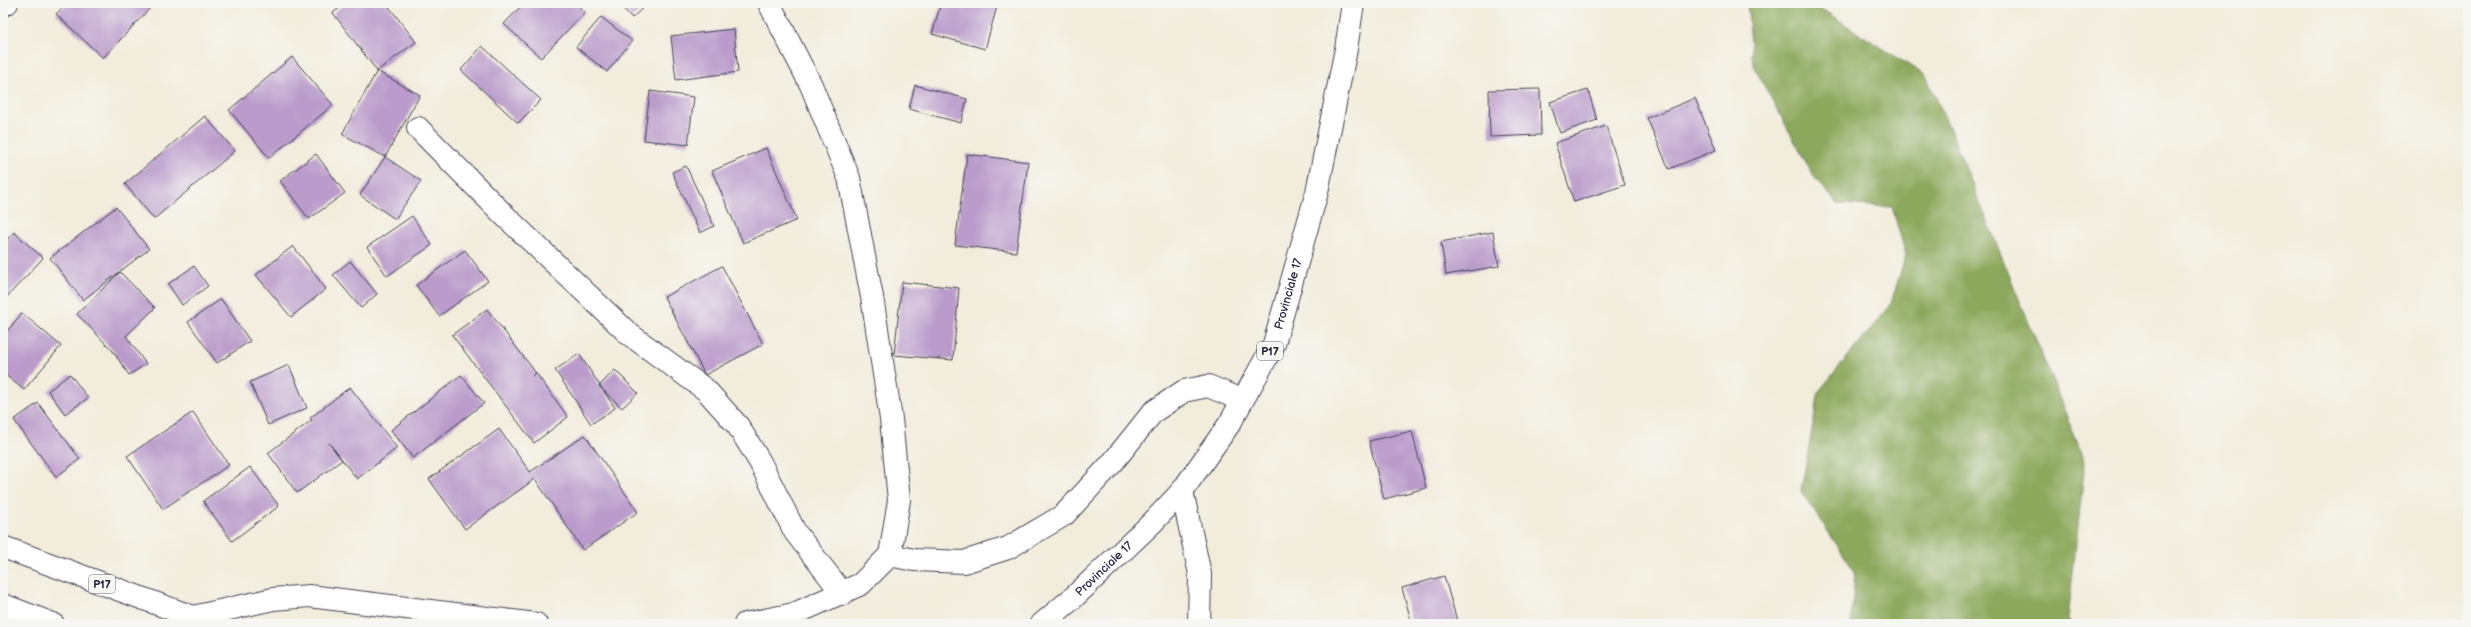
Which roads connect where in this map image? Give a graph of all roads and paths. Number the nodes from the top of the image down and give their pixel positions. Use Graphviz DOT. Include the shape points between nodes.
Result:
graph roads {
  1 [pos="7,3"];
  2 [pos="768,3"];
  3 [pos="1353,3"];
  4 [pos="3,5"];
  5 [pos="418,128"];
  6 [pos="1242,400"];
  7 [pos="1182,491"];
  8 [pos="3,547"];
  9 [pos="890,555"];
  10 [pos="843,594"];
  11 [pos="3,605"];
  12 [pos="196,621"];
  13 [pos="53,624"];
  14 [pos="536,624"];
  15 [pos="745,624"];
  16 [pos="1042,624"];
  17 [pos="1199,624"];
  1 -- 4 [label="street"];
  2 -- 9 [label="street" via="811,85 849,178 872,297 891,419 899,500"];
  3 -- 6 [label="street, Provinciale 17 / P17" via="1317,192 1293,281 1274,344"];
  5 -- 10 [label="street" via="505,216 629,334 706,390 738,426 760,462 795,532"];
  6 -- 7 [label="street, Provinciale 17 / P17" via="1230,424"];
  6 -- 9 [label="street" via="1208,386 1184,391 1153,412 1113,462 1064,515 1008,548 964,562 914,560"];
  7 -- 16 [label="street, Provinciale 17 / P17" via="1152,523"];
  7 -- 17 [label="street" via="1200,574"];
  8 -- 12 [label="street, P17"];
  9 -- 10 [label="street" via="861,584"];
  10 -- 15 [label="street" via="794,614"];
  11 -- 13 [label="street"];
  12 -- 14 [label="street" via="273,599 309,596"];
}
